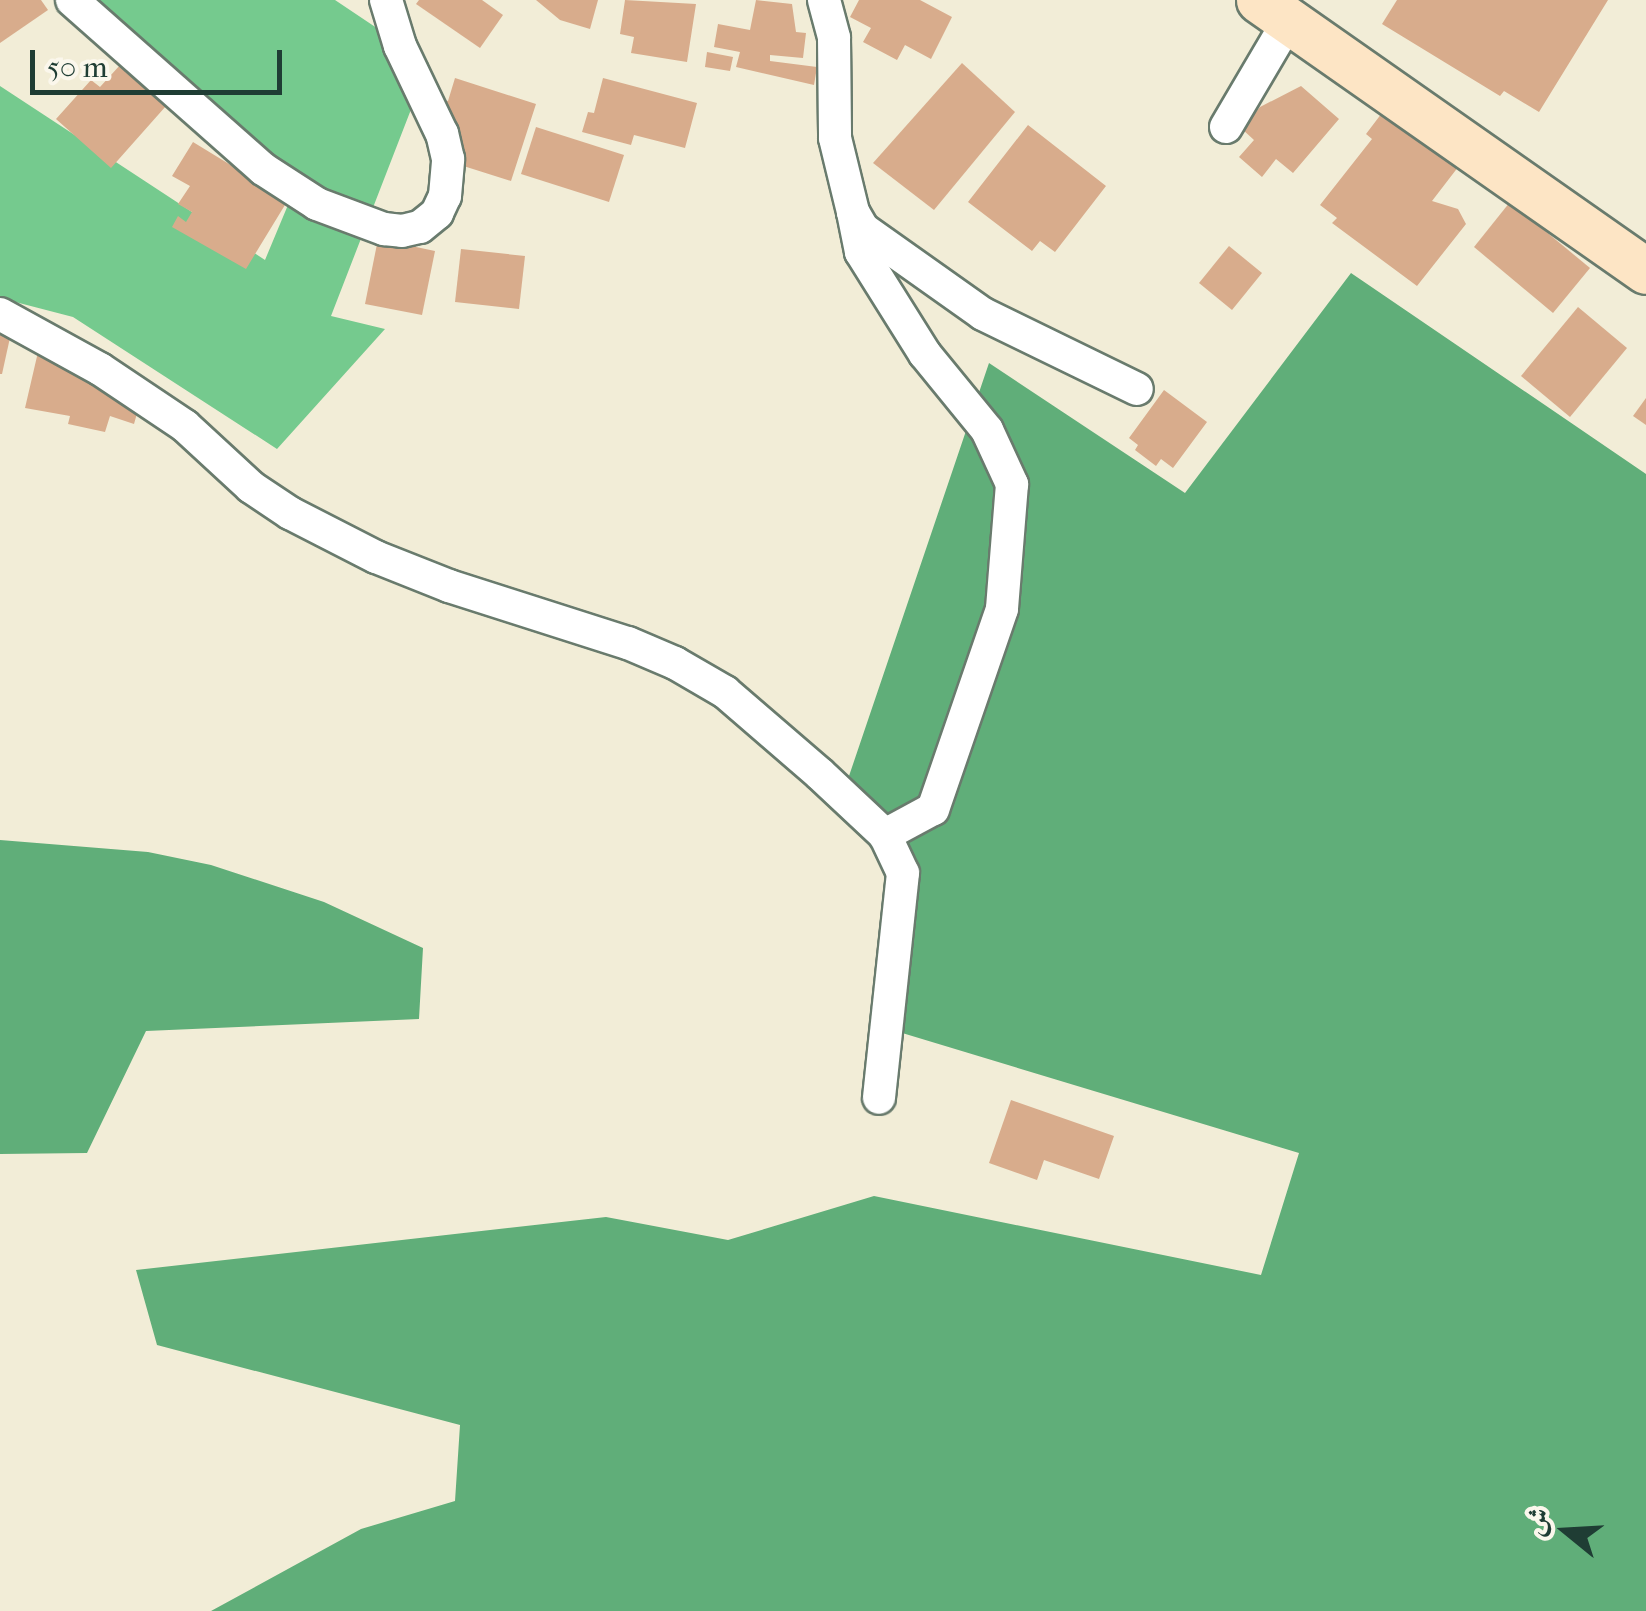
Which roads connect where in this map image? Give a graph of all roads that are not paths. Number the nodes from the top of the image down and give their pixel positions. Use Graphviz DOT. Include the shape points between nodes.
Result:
graph roads {
  1 [pos="72,0"];
  2 [pos="386,0"];
  3 [pos="824,0"];
  4 [pos="1274,10"];
  5 [pos="1226,128"];
  6 [pos="852,212"];
  7 [pos="1646,270"];
  8 [pos="0,314"];
  9 [pos="1137,389"];
  10 [pos="885,835"];
  11 [pos="879,1098"];
  1 -- 2 [label="street" via="264,169 317,204 402,231 436,213 445,196 448,159"];
  3 -- 6 [label="street" via="834,38 835,138"];
  4 -- 5 [label="street"];
  4 -- 7 [label="main road"];
  6 -- 9 [label="street" via="864,229 983,314"];
  6 -- 10 [label="street" via="861,252 925,354 988,430 1012,484 1002,609 932,809"];
  8 -- 10 [label="street" via="185,426 251,486 328,534 449,586 628,643 700,676"];
  10 -- 11 [label="street" via="903,874 903,900"];
}
